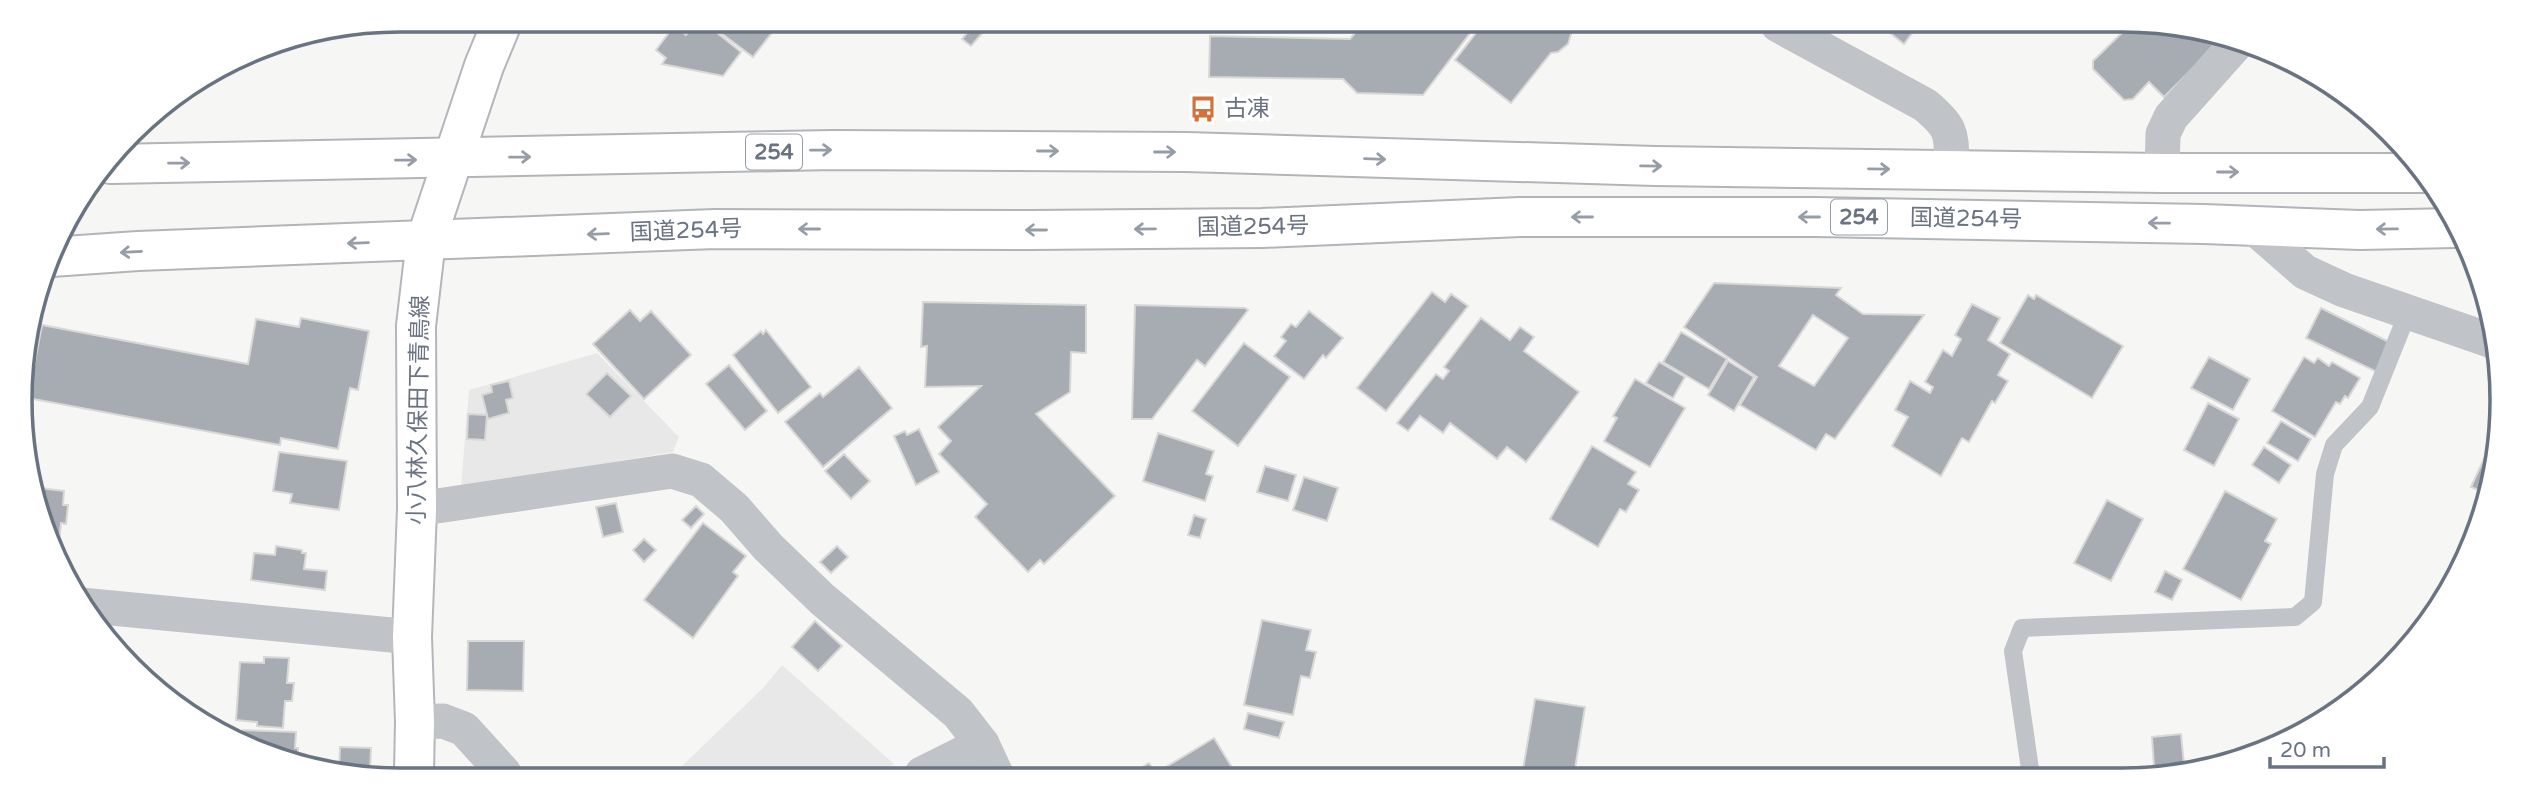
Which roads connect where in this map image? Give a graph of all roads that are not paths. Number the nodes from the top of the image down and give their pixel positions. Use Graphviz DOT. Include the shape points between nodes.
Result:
graph roads {
  1 [pos="498,32"];
  2 [pos="1791,32"];
  3 [pos="2232,48"];
  4 [pos="452,159"];
  5 [pos="117,164"];
  6 [pos="1952,170"];
  7 [pos="2162,173"];
  8 [pos="2412,173"];
  9 [pos="2251,225"];
  10 [pos="2448,228"];
  11 [pos="426,240"];
  12 [pos="61,256"];
  13 [pos="2408,312"];
  14 [pos="2485,338"];
  15 [pos="417,509"];
  16 [pos="96,606"];
  17 [pos="412,637"];
  18 [pos="415,722"];
  19 [pos="989,759"];
  20 [pos="414,768"];
  21 [pos="499,768"];
  22 [pos="949,768"];
  23 [pos="2030,768"];
  1 -- 4 [label="main road, 小八林久保田下青鳥線"];
  2 -- 6 [label="street" via="1925,105 1942,119 1951,132"];
  3 -- 7 [label="street" via="2171,117 2163,134"];
  5 -- 4 [label="main road, 254, one-way"];
  4 -- 6 [label="main road, 254, one-way" via="833,150 1173,152"];
  4 -- 11 [label="main road, 小八林久保田下青鳥線"];
  6 -- 7 [label="main road, 254"];
  7 -- 8 [label="main road, 254, one-way"];
  10 -- 9 [label="main road, 国道254号 / 254, one-way"];
  9 -- 11 [label="main road, 国道254号 / 254, one-way" via="1520,217 1262,228 715,229"];
  9 -- 13 [label="street" via="2305,272"];
  11 -- 12 [label="main road, 国道254号 / 254, one-way"];
  11 -- 15 [label="main road, 小八林久保田下青鳥線" via="416,326"];
  13 -- 14 [label="street"];
  13 -- 23 [label="lane" via="2370,407 2333,445 2325,474 2314,602 2295,617 2022,628 2013,651"];
  15 -- 17 [label="main road, 小八林久保田下青鳥線"];
  15 -- 19 [label="street" via="672,471 701,480 822,599 958,713"];
  16 -- 17 [label="street"];
  17 -- 18 [label="main road, 小八林久保田下青鳥線"];
  18 -- 20 [label="main road, 小八林久保田下青鳥線"];
  18 -- 21 [label="street" via="443,721 464,729"];
  19 -- 22 [label="street"];
}
